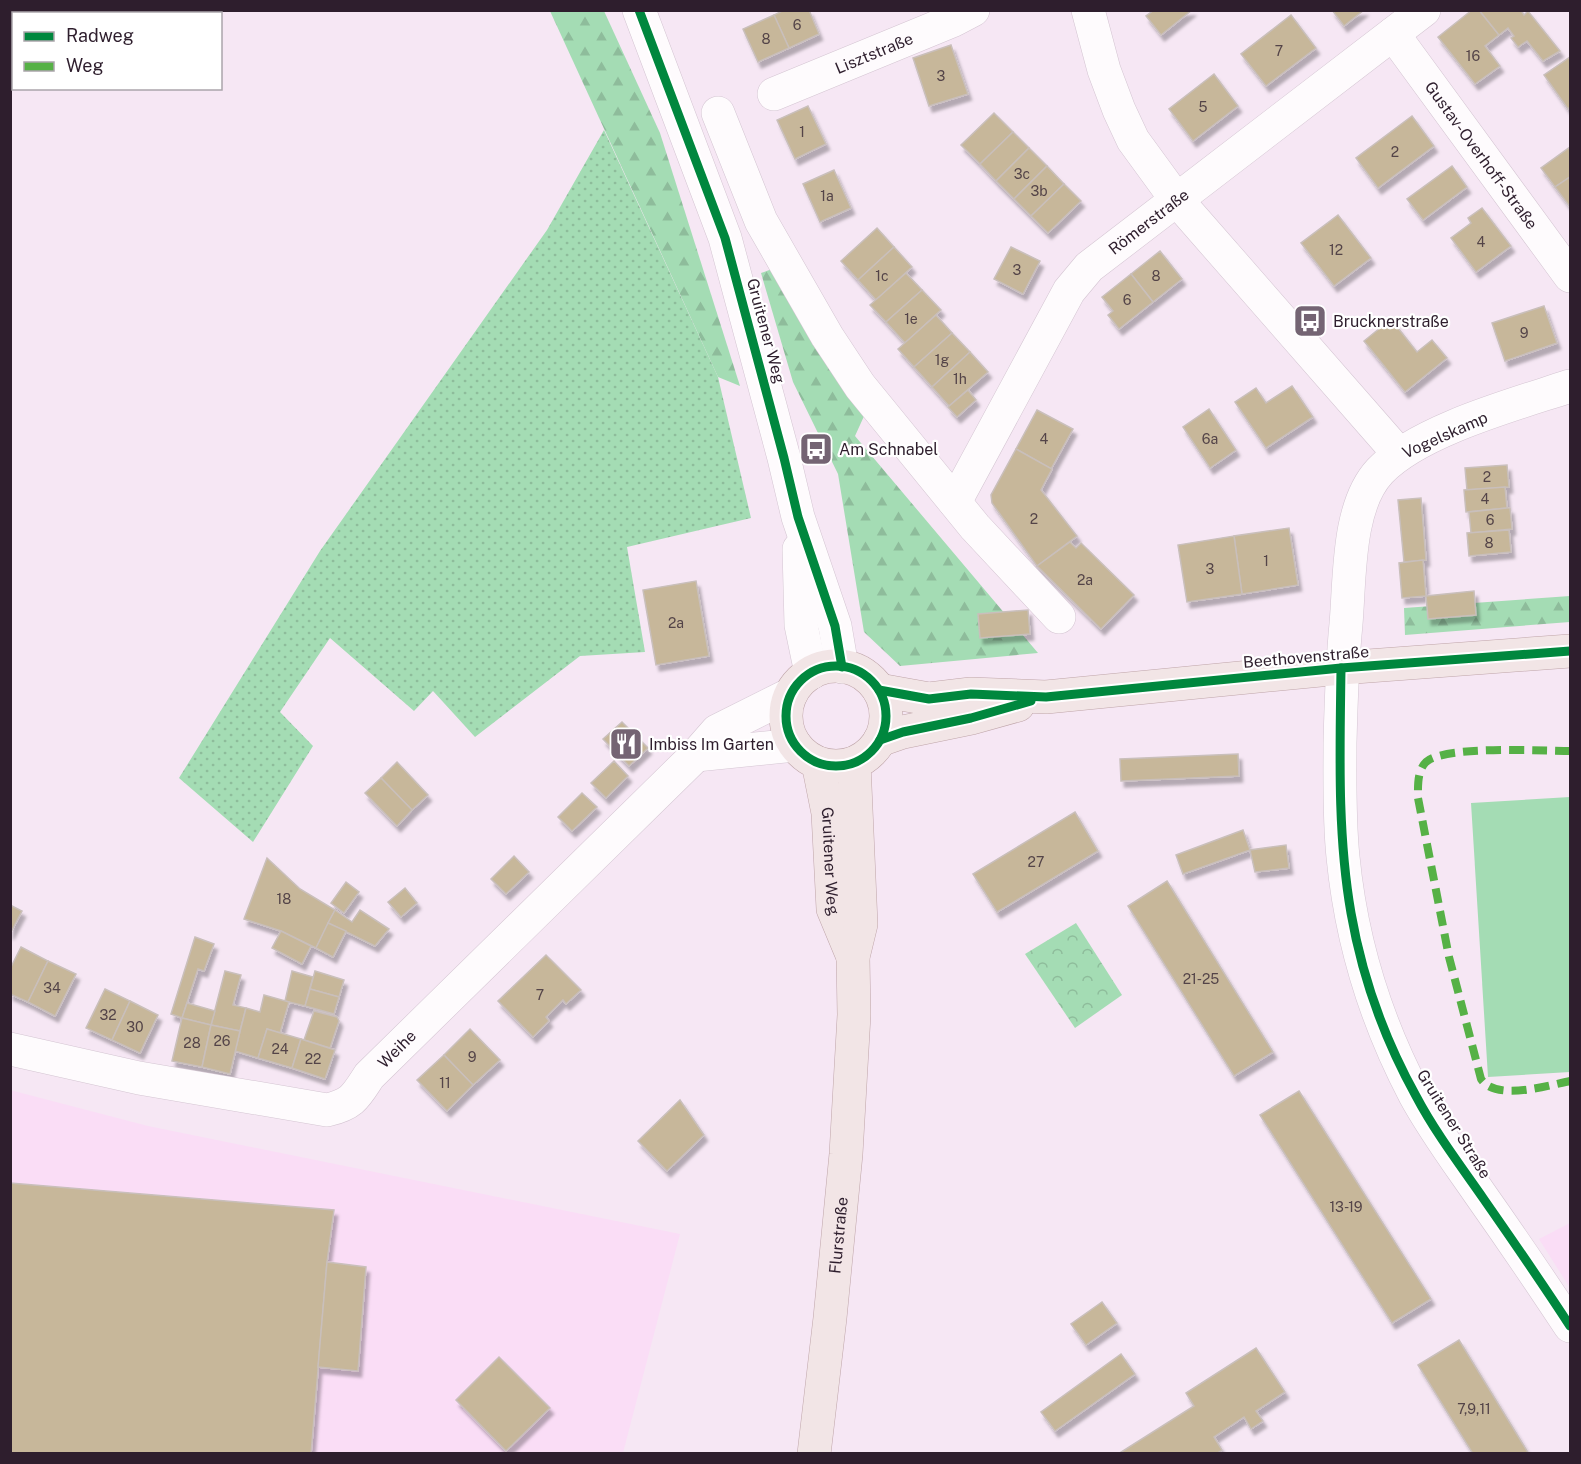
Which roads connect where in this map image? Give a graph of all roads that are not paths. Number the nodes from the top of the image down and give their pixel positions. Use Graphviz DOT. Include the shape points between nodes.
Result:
graph roads {
  1 [pos="639,10"];
  2 [pos="973,10"];
  3 [pos="1088,10"];
  4 [pos="1424,10"];
  5 [pos="1393,34"];
  6 [pos="774,94"];
  7 [pos="718,112"];
  8 [pos="1176,199"];
  9 [pos="1570,276"];
  10 [pos="1570,386"];
  11 [pos="1399,454"];
  12 [pos="955,502"];
  13 [pos="1059,617"];
  14 [pos="1570,651"];
  15 [pos="1341,668"];
  16 [pos="815,678"];
  17 [pos="879,690"];
  18 [pos="1046,697"];
  19 [pos="880,740"];
  20 [pos="696,754"];
  21 [pos="807,754"];
  22 [pos="854,763"];
  23 [pos="853,957"];
  24 [pos="854,1015"];
  25 [pos="10,1049"];
  26 [pos="1570,1326"];
  27 [pos="814,1454"];
  1 -- 16 [label="street, Gruitener Weg" via="725,238 798,518 835,626"];
  2 -- 6 [label="street, Lisztstraße"];
  3 -- 8 [label="street" via="1119,110 1134,140"];
  4 -- 5 [label="street, Römerstraße"];
  5 -- 8 [label="street, Römerstraße"];
  5 -- 9 [label="street, Gustav-Overhoff-Straße"];
  7 -- 12 [label="street" via="761,221 827,336 860,386"];
  8 -- 11 [label="street"];
  8 -- 12 [label="street, Römerstraße" via="1089,267 1074,285"];
  10 -- 11 [label="street, Vogelskamp" via="1467,422"];
  11 -- 15 [label="street, Vogelskamp" via="1378,473 1357,519"];
  12 -- 13 [label="street"];
  14 -- 15 [label="main road, Beethovenstraße"];
  15 -- 18 [label="main road, Beethovenstraße"];
  15 -- 26 [label="street, Gruitener Straße" via="1343,855 1351,914 1378,1014 1415,1096 1439,1135"];
  16 -- 17 [label="main road" via="857,670"];
  16 -- 20 [label="street, Weihe" via="717,731"];
  16 -- 21 [label="main road" via="787,709 789,732"];
  17 -- 18 [label="main road, Beethovenstraße" via="928,699 971,694"];
  17 -- 19 [label="main road" via="886,715"];
  18 -- 19 [label="main road, Beethovenstraße"];
  19 -- 22 [label="main road" via="873,751"];
  20 -- 21 [label="street"];
  20 -- 25 [label="street, Weihe" via="343,1106 327,1110 139,1078"];
  21 -- 22 [label="main road" via="834,766"];
  21 -- 23 [label="main road, Gruitener Weg" via="828,813 833,909"];
  22 -- 23 [label="main road, Gruitener Weg" via="861,924"];
  23 -- 24 [label="main road, Gruitener Weg"];
  24 -- 27 [label="main road, Flurstraße" via="846,1154"];
}
